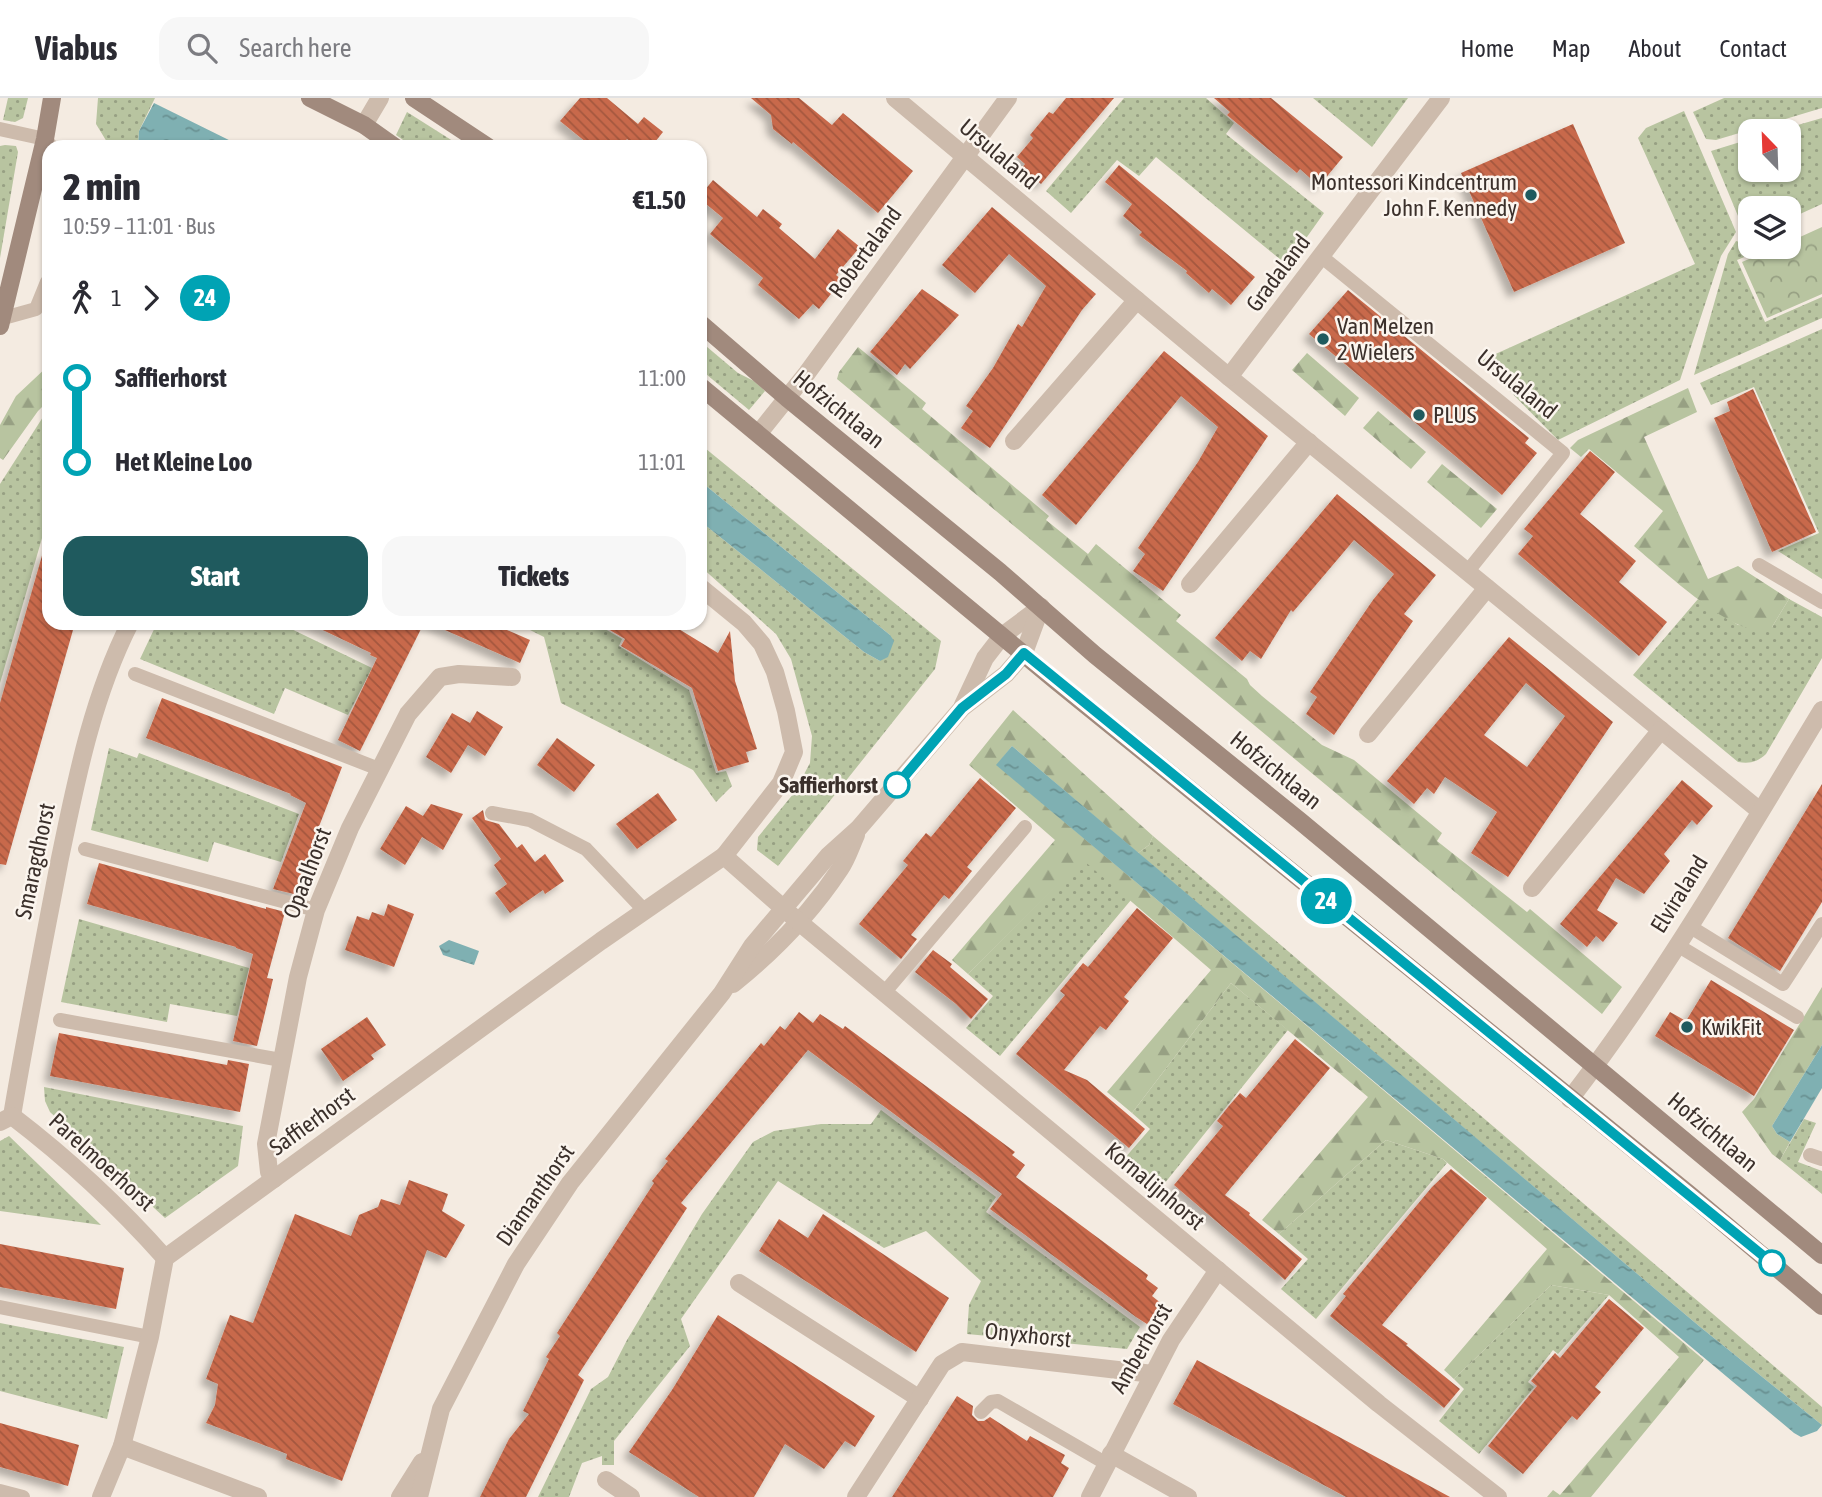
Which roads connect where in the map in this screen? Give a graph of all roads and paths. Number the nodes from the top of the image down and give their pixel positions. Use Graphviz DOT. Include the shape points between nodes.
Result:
graph roads {
  1 [pos="52,98"];
  2 [pos="310,98"];
  3 [pos="380,98"];
  4 [pos="414,98"];
  5 [pos="895,98"];
  6 [pos="1008,98"];
  7 [pos="1441,98"];
  8 [pos="364,125"];
  9 [pos="0,130"];
  10 [pos="48,140"];
  11 [pos="385,140"];
  12 [pos="477,140"];
  13 [pos="42,141"];
  14 [pos="964,158"];
  15 [pos="42,166"];
  16 [pos="1322,257"];
  17 [pos="42,294"];
  18 [pos="1137,300"];
  19 [pos="1,321"];
  20 [pos="707,329"];
  21 [pos="1229,377"];
  22 [pos="707,392"];
  23 [pos="787,398"];
  24 [pos="759,433"];
  25 [pos="1014,441"];
  26 [pos="1308,442"];
  27 [pos="1759,565"];
  28 [pos="1468,571"];
  29 [pos="1190,584"];
  30 [pos="1487,588"];
  31 [pos="707,593"];
  32 [pos="1822,602"];
  33 [pos="1041,607"];
  34 [pos="127,630"];
  35 [pos="1002,636"];
  36 [pos="1024,653"];
  37 [pos="135,674"];
  38 [pos="512,677"];
  39 [pos="962,708"];
  40 [pos="1822,710"];
  41 [pos="1661,730"];
  42 [pos="1817,730"];
  43 [pos="1368,734"];
  44 [pos="379,769"];
  45 [pos="1760,811"];
  46 [pos="492,813"];
  47 [pos="1026,827"];
  48 [pos="858,829"];
  49 [pos="85,849"];
  50 [pos="724,856"];
  51 [pos="1532,888"];
  52 [pos="644,909"];
  53 [pos="783,909"];
  54 [pos="316,910"];
  55 [pos="799,922"];
  56 [pos="1822,924"];
  57 [pos="1689,926"];
  58 [pos="1677,946"];
  59 [pos="722,993"];
  60 [pos="884,993"];
  61 [pos="1797,1017"];
  62 [pos="60,1020"];
  63 [pos="281,1060"];
  64 [pos="1595,1066"];
  65 [pos="1570,1099"];
  66 [pos="6,1119"];
  67 [pos="274,1179"];
  68 [pos="1822,1255"];
  69 [pos="165,1258"];
  70 [pos="1218,1270"];
  71 [pos="739,1283"];
  72 [pos="1822,1306"];
  73 [pos="0,1307"];
  74 [pos="150,1338"];
  75 [pos="1153,1374"];
  76 [pos="920,1399"];
  77 [pos="981,1412"];
  78 [pos="122,1446"];
  79 [pos="430,1451"];
  80 [pos="1109,1459"];
  81 [pos="606,1480"];
  82 [pos="0,1490"];
  83 [pos="23,1497"];
  84 [pos="102,1497"];
  85 [pos="258,1497"];
  86 [pos="400,1497"];
  87 [pos="419,1497"];
  88 [pos="631,1497"];
  89 [pos="856,1497"];
  90 [pos="1090,1497"];
  91 [pos="1188,1497"];
  92 [pos="1498,1497"];
  1 -- 10 [label="main road"];
  2 -- 8 [label="main road"];
  3 -- 8 [label="street"];
  4 -- 12 [label="main road"];
  5 -- 14 [label="street, Ursulaland"];
  6 -- 14 [label="street, Robertaland"];
  7 -- 16 [label="street, Gradaland"];
  8 -- 11 [label="main road"];
  9 -- 13 [label="lane"];
  14 -- 18 [label="street, Ursulaland"];
  14 -- 23 [label="street, Robertaland"];
  15 -- 19 [label="main road"];
  16 -- 21 [label="street, Gradaland"];
  16 -- 28 [label="lane, Ursulaland" via="1563,453"];
  17 -- 19 [label="lane" via="36,309"];
  18 -- 21 [label="street, Ursulaland"];
  18 -- 25 [label="street"];
  20 -- 23 [label="main road, Hofzichtlaan"];
  21 -- 26 [label="street, Ursulaland"];
  22 -- 24 [label="main road"];
  23 -- 24 [label="street, Robertaland"];
  23 -- 33 [label="main road, Hofzichtlaan"];
  24 -- 35 [label="main road"];
  26 -- 28 [label="street, Ursulaland"];
  26 -- 29 [label="street"];
  27 -- 32 [label="lane"];
  28 -- 30 [label="street, Ursulaland"];
  30 -- 41 [label="street, Ursulaland"];
  30 -- 43 [label="street"];
  31 -- 50 [label="street" via="762,644 775,672 794,752 781,783"];
  33 -- 35 [label="street, Diamanthorst"];
  33 -- 36 [label="street, Diamanthorst"];
  33 -- 64 [label="main road, Hofzichtlaan"];
  34 -- 66 [label="street, Smaragdhorst" via="89,727"];
  35 -- 36 [label="main road"];
  35 -- 39 [label="street, Diamanthorst" via="985,658"];
  36 -- 39 [label="street, Diamanthorst" via="1006,674"];
  36 -- 65 [label="main road"];
  37 -- 44 [label="lane"];
  38 -- 44 [label="street, Opaalhorst" via="440,677 408,714"];
  39 -- 48 [label="street, Diamanthorst"];
  40 -- 42 [label="street, Elviraland"];
  41 -- 45 [label="street, Ursulaland"];
  41 -- 51 [label="street"];
  42 -- 45 [label="street, Elviraland"];
  44 -- 54 [label="street, Opaalhorst"];
  45 -- 57 [label="street, Elviraland"];
  46 -- 52 [label="lane" via="530,820 586,849"];
  47 -- 60 [label="lane"];
  48 -- 53 [label="street, Diamanthorst"];
  48 -- 55 [label="street, Diamanthorst" via="842,867"];
  49 -- 54 [label="lane"];
  50 -- 52 [label="street, Saffierhorst"];
  50 -- 53 [label="street"];
  52 -- 67 [label="street, Saffierhorst"];
  53 -- 55 [label="street, Kornalijnhorst"];
  53 -- 59 [label="street, Diamanthorst"];
  54 -- 63 [label="street, Opaalhorst"];
  55 -- 59 [label="street, Diamanthorst" via="766,958"];
  55 -- 60 [label="street, Kornalijnhorst"];
  56 -- 57 [label="lane" via="1783,984"];
  57 -- 58 [label="street, Elviraland"];
  58 -- 61 [label="lane"];
  58 -- 64 [label="street, Elviraland"];
  59 -- 79 [label="street, Diamanthorst" via="570,1183 516,1264 441,1409"];
  60 -- 70 [label="street, Kornalijnhorst"];
  62 -- 63 [label="lane"];
  63 -- 67 [label="street, Opaalhorst" via="266,1144"];
  64 -- 65 [label="street, Elviraland"];
  64 -- 68 [label="main road, Hofzichtlaan"];
  65 -- 72 [label="main road"];
  66 -- 69 [label="street, Parelmoerhorst" via="58,1152"];
  67 -- 69 [label="street, Saffierhorst"];
  69 -- 74 [label="street"];
  70 -- 75 [label="street, Amberhorst"];
  70 -- 92 [label="street, Kornalijnhorst"];
  71 -- 76 [label="street"];
  73 -- 74 [label="lane"];
  74 -- 78 [label="street"];
  75 -- 76 [label="street, Onyxhorst" via="962,1352 942,1364"];
  75 -- 80 [label="street, Amberhorst"];
  76 -- 89 [label="street, Onyxhorst"];
  77 -- 80 [label="lane" via="998,1401"];
  78 -- 84 [label="street"];
  78 -- 85 [label="street"];
  79 -- 86 [label="street, Diamanthorst"];
  79 -- 87 [label="street, Diamanthorst"];
  80 -- 90 [label="street, Amberhorst"];
  80 -- 91 [label="street"];
  81 -- 88 [label="street"];
  82 -- 83 [label="lane"];
}
